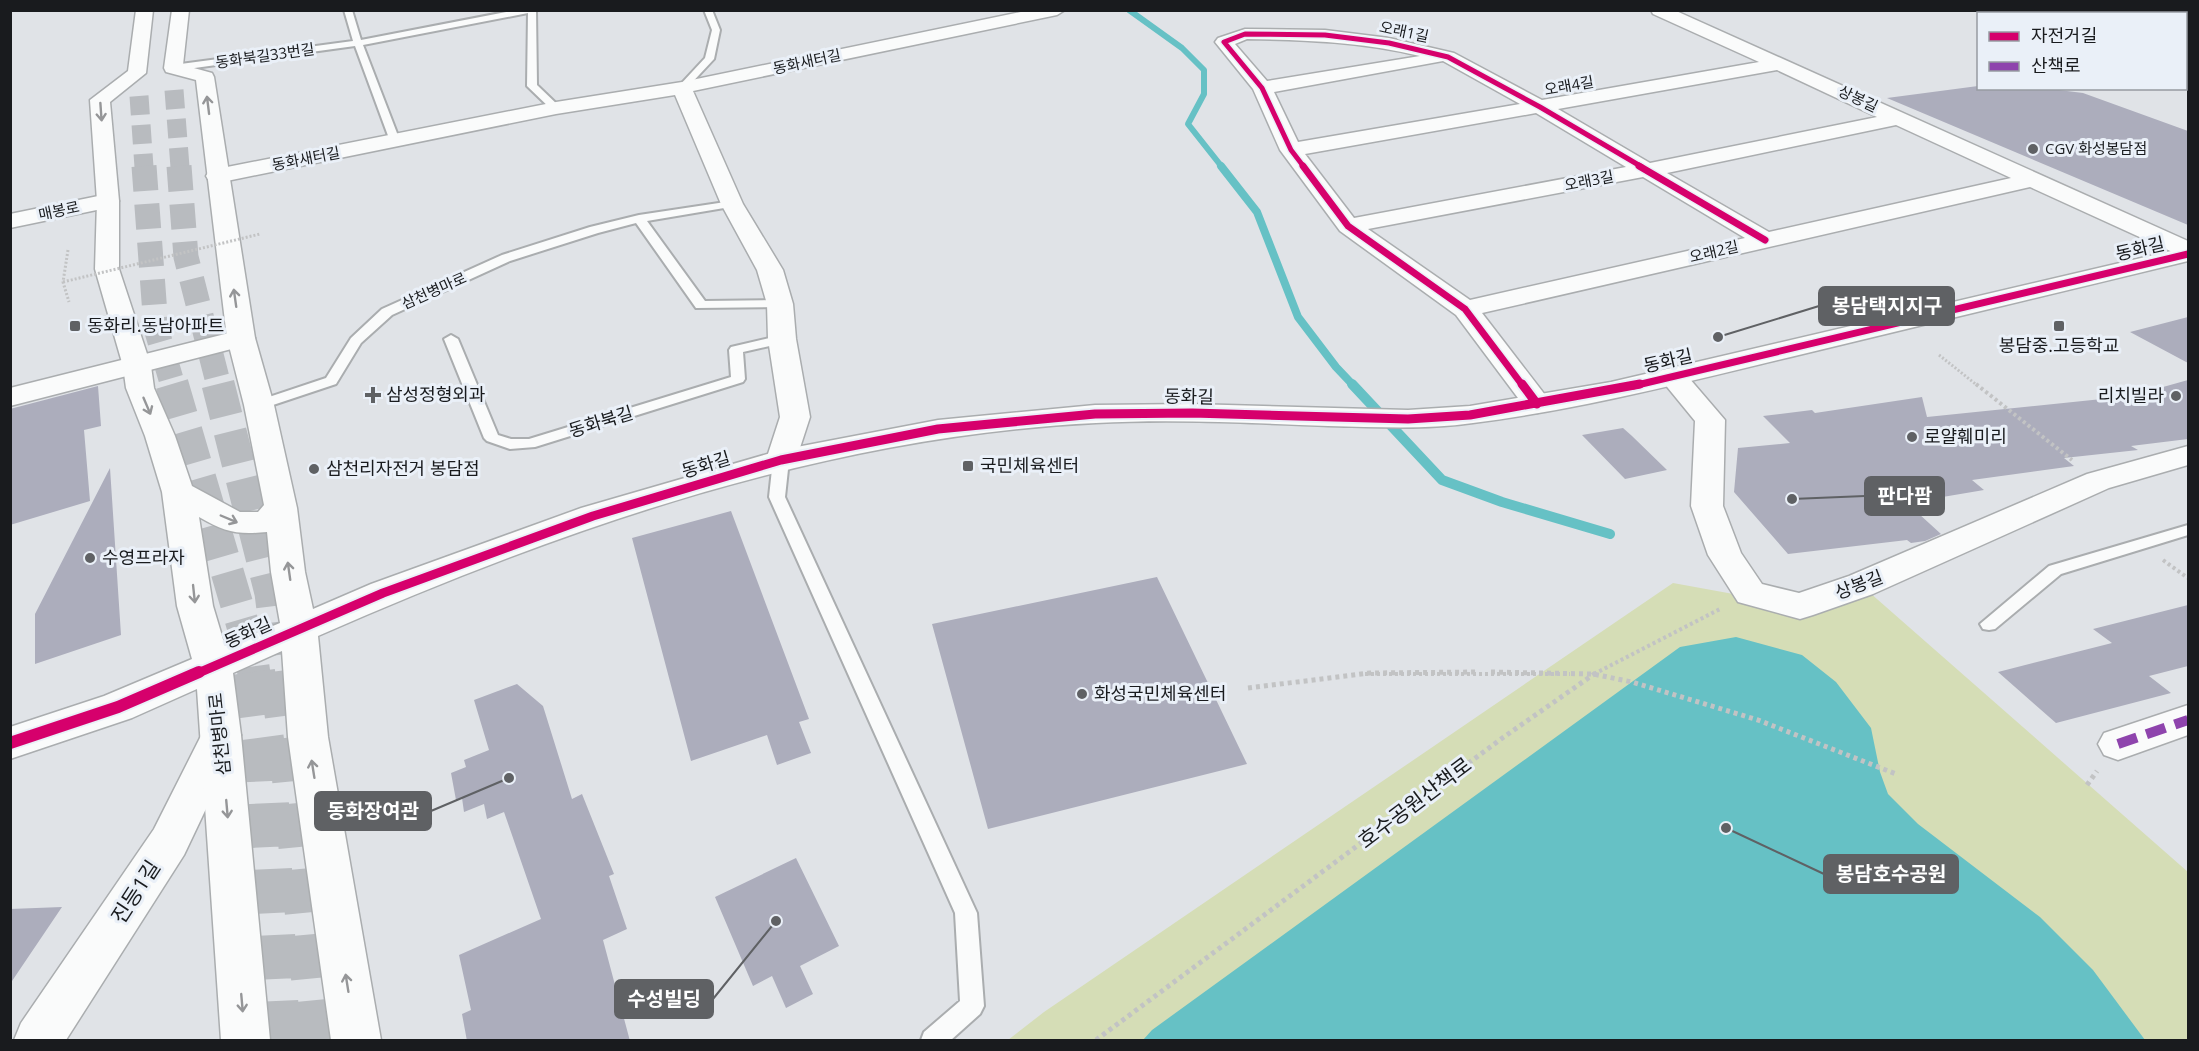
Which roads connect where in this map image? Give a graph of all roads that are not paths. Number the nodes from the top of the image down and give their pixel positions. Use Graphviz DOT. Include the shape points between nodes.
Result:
graph roads {
  1 [pos="145,10"];
  2 [pos="181,10"];
  3 [pos="348,10"];
  4 [pos="708,10"];
  5 [pos="1057,10"];
  6 [pos="1659,10"];
  7 [pos="532,11"];
  8 [pos="358,43"];
  9 [pos="1448,57"];
  10 [pos="1782,64"];
  11 [pos="174,79"];
  12 [pos="682,87"];
  13 [pos="1262,88"];
  14 [pos="1540,106"];
  15 [pos="555,108"];
  16 [pos="1900,118"];
  17 [pos="395,141"];
  18 [pos="1291,150"];
  19 [pos="1647,170"];
  20 [pos="217,176"];
  21 [pos="2035,179"];
  22 [pos="108,201"];
  23 [pos="732,204"];
  24 [pos="639,219"];
  25 [pos="10,221"];
  26 [pos="1348,226"];
  27 [pos="1765,240"];
  28 [pos="2188,252"];
  29 [pos="780,304"];
  30 [pos="1465,309"];
  31 [pos="241,338"];
  32 [pos="451,339"];
  33 [pos="782,339"];
  34 [pos="137,366"];
  35 [pos="1673,377"];
  36 [pos="10,397"];
  37 [pos="1538,404"];
  38 [pos="259,405"];
  39 [pos="2188,455"];
  40 [pos="781,460"];
  41 [pos="178,492"];
  42 [pos="281,508"];
  43 [pos="2188,530"];
  44 [pos="1989,624"];
  45 [pos="299,629"];
  46 [pos="213,667"];
  47 [pos="2188,720"];
  48 [pos="221,735"];
  49 [pos="10,743"];
  50 [pos="2118,744"];
  51 [pos="38,1041"];
  52 [pos="245,1041"];
  53 [pos="356,1041"];
  54 [pos="933,1041"];
  1 -- 22 [label="street, 삼천병마로, one-way" via="138,84 100,100"];
  2 -- 11 [label="street"];
  3 -- 8 [label="lane"];
  4 -- 12 [label="lane" via="716,30 709,59"];
  5 -- 12 [label="street, 동화새터길"];
  6 -- 10 [label="street, 상봉길"];
  7 -- 8 [label="lane, 동화북길33번길"];
  7 -- 15 [label="lane" via="532,86"];
  8 -- 11 [label="lane, 동화북길33번길"];
  8 -- 17 [label="lane"];
  9 -- 13 [label="street"];
  9 -- 13 [label="street, 오래1길" via="1389,43 1325,35 1245,34 1224,42"];
  9 -- 14 [label="street, 오래1길"];
  10 -- 14 [label="street, 오래4길"];
  10 -- 16 [label="street, 상봉길"];
  20 -- 11 [label="street, one-way" via="205,77"];
  12 -- 15 [label="street, 동화새터길"];
  12 -- 23 [label="street"];
  13 -- 18 [label="street, 오래1길"];
  14 -- 18 [label="street, 오래4길"];
  14 -- 19 [label="street, 오래1길"];
  15 -- 17 [label="street, 동화새터길"];
  16 -- 19 [label="street, 오래3길"];
  16 -- 21 [label="street, 상봉길"];
  17 -- 20 [label="street, 동화새터길"];
  18 -- 26 [label="street, 오래1길"];
  19 -- 26 [label="street, 오래3길"];
  19 -- 27 [label="street, 오래1길"];
  31 -- 20 [label="street, one-way"];
  21 -- 27 [label="street, 오래2길"];
  21 -- 28 [label="street, 상봉길"];
  22 -- 25 [label="street, 매봉로"];
  22 -- 34 [label="street, 삼천병마로" via="107,269"];
  23 -- 24 [label="lane"];
  23 -- 29 [label="street" via="770,270"];
  24 -- 29 [label="lane" via="702,304"];
  24 -- 38 [label="lane, 삼천병마로" via="506,258 387,312 356,341 331,381"];
  26 -- 30 [label="street, 오래1길"];
  27 -- 30 [label="street, 오래2길"];
  28 -- 35 [label="street, 동화길"];
  29 -- 33 [label="street"];
  30 -- 37 [label="street, 오래1길"];
  31 -- 34 [label="street"];
  31 -- 38 [label="street"];
  32 -- 33 [label="lane, 동화북길" via="492,438 510,444 530,444 738,379 736,350"];
  33 -- 40 [label="street" via="795,417"];
  34 -- 36 [label="street"];
  34 -- 41 [label="street, 삼천병마로, one-way" via="140,388"];
  35 -- 37 [label="street, 동화길"];
  35 -- 39 [label="street, 상봉길" via="1710,420 1707,506 1725,555 1750,593 1800,606 1861,585 2098,481"];
  37 -- 40 [label="street, 동화길" via="1470,415 1408,419 1095,414 938,429"];
  38 -- 42 [label="street"];
  40 -- 45 [label="street, 동화길" via="593,516 383,593"];
  40 -- 54 [label="lane" via="777,497 966,913 972,1006"];
  41 -- 42 [label="street, one-way" via="234,523 266,522"];
  41 -- 46 [label="street, 삼천병마로, one-way" via="195,606"];
  45 -- 42 [label="street, one-way"];
  43 -- 44 [label="lane" via="2055,570"];
  45 -- 46 [label="street, 동화길"];
  53 -- 45 [label="street, one-way" via="308,737"];
  46 -- 48 [label="street, 삼천병마로"];
  46 -- 49 [label="street, 동화길" via="118,707"];
  47 -- 50 [label="street"];
  48 -- 51 [label="street, 진등1길" via="169,842"];
  48 -- 52 [label="street, 삼천병마로, one-way"];
}
